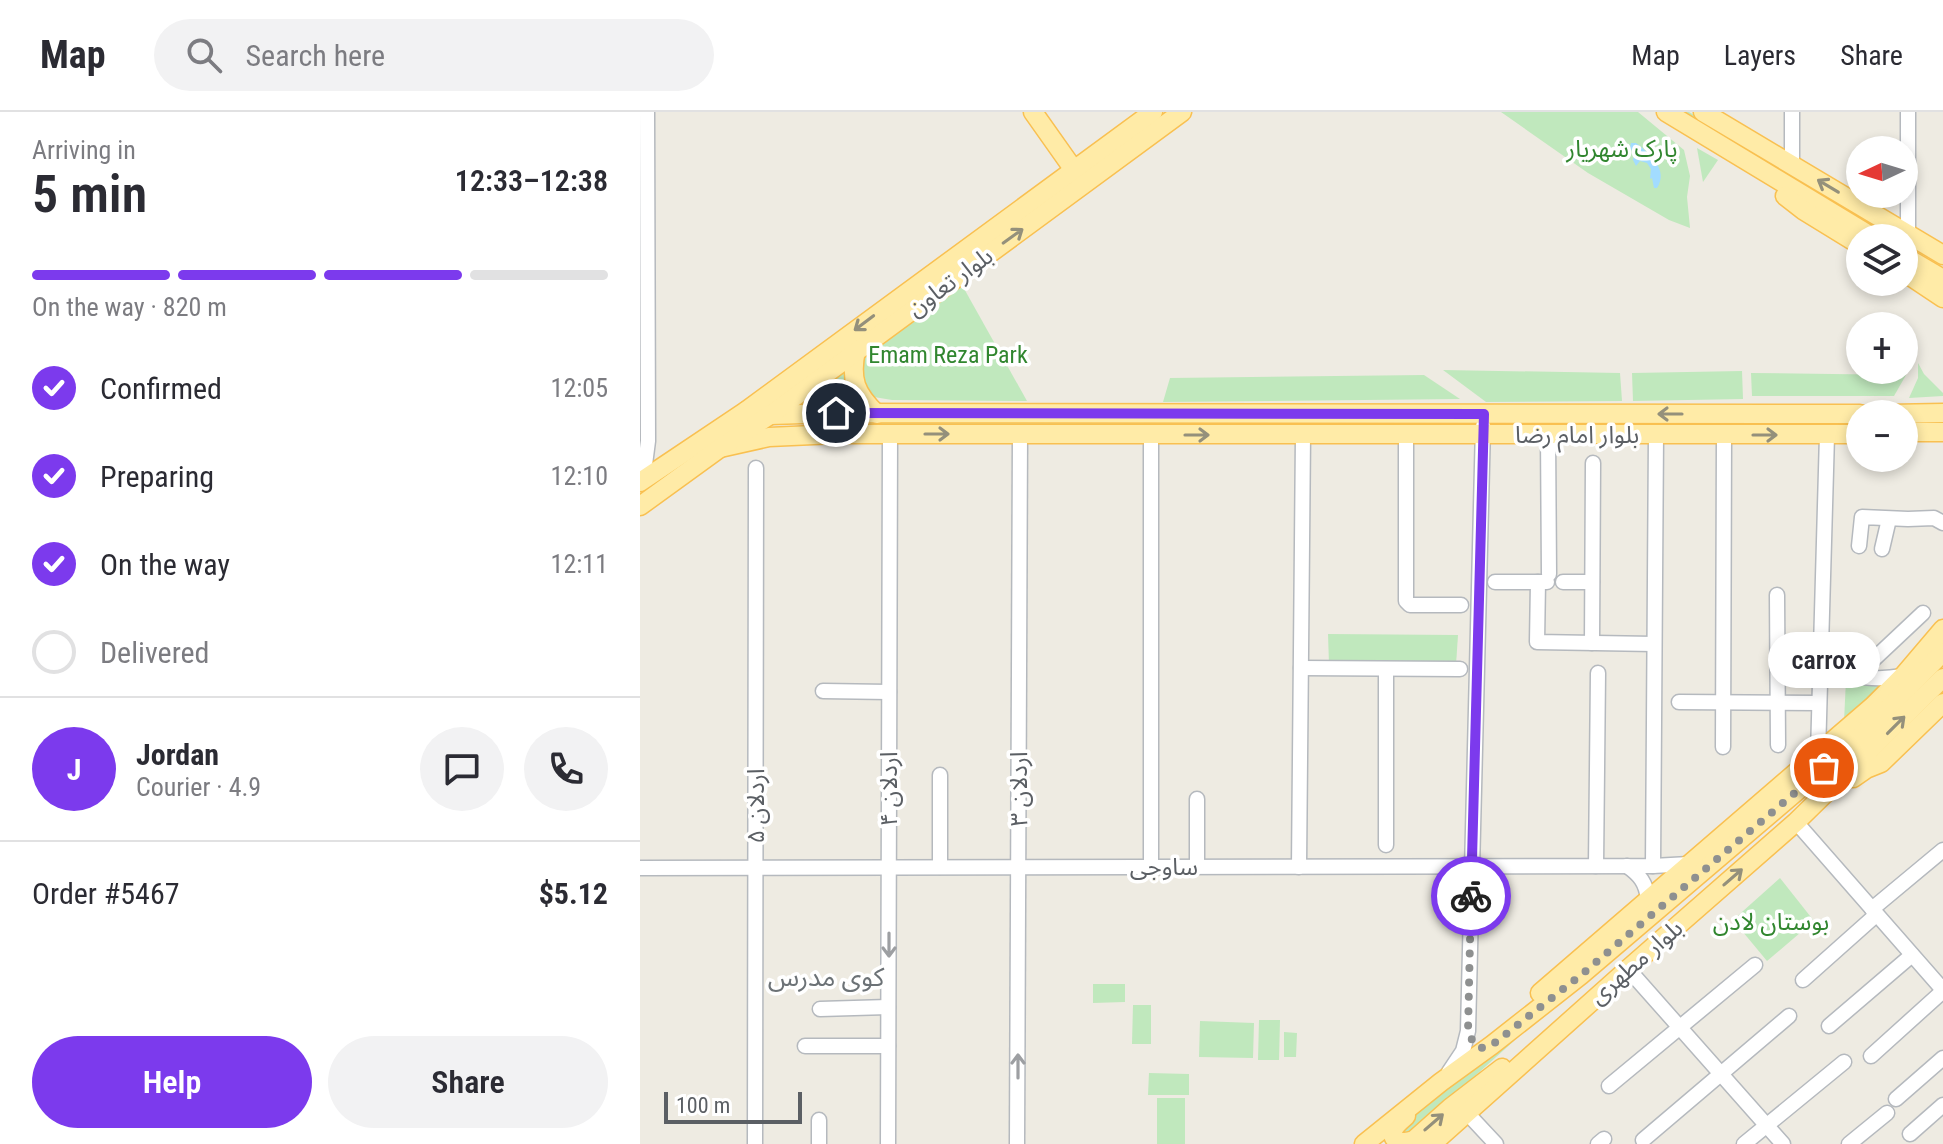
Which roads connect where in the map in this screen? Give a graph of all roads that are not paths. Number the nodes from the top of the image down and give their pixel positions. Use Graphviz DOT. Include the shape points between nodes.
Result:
graph roads {
  1 [pos="647,112"];
  2 [pos="1033,112"];
  3 [pos="1153,112"];
  4 [pos="1182,112"];
  5 [pos="1666,112"];
  6 [pos="1792,112"];
  7 [pos="1908,112"];
  8 [pos="1712,115"];
  9 [pos="1731,152"];
  10 [pos="643,158"];
  11 [pos="1792,165"];
  12 [pos="1074,170"];
  13 [pos="1851,224"];
  14 [pos="1893,224"];
  15 [pos="1908,224"];
  16 [pos="1846,236"];
  17 [pos="1918,239"];
  18 [pos="1943,255"];
  19 [pos="1918,264"];
  20 [pos="1943,279"];
  21 [pos="1918,281"];
  22 [pos="918,295"];
  23 [pos="1943,298"];
  24 [pos="856,350"];
  25 [pos="746,411"];
  26 [pos="836,413"];
  27 [pos="1918,413"];
  28 [pos="1943,413"];
  29 [pos="877,414"];
  30 [pos="1484,414"];
  31 [pos="1846,414"];
  32 [pos="770,415"];
  33 [pos="1918,432"];
  34 [pos="1943,432"];
  35 [pos="836,434"];
  36 [pos="890,434"];
  37 [pos="1020,434"];
  38 [pos="1151,434"];
  39 [pos="1483,434"];
  40 [pos="1846,434"];
  41 [pos="1303,435"];
  42 [pos="1406,435"];
  43 [pos="1548,435"];
  44 [pos="1656,435"];
  45 [pos="1724,435"];
  46 [pos="1827,435"];
  47 [pos="644,444"];
  48 [pos="720,448"];
  49 [pos="683,453"];
  50 [pos="1593,463"];
  51 [pos="756,468"];
  52 [pos="642,481"];
  53 [pos="640,506"];
  54 [pos="1889,519"];
  55 [pos="1943,523"];
  56 [pos="1859,546"];
  57 [pos="1882,549"];
  58 [pos="1550,580"];
  59 [pos="1495,582"];
  60 [pos="1592,582"];
  61 [pos="1777,595"];
  62 [pos="1461,605"];
  63 [pos="1923,613"];
  64 [pos="1943,629"];
  65 [pos="1592,643"];
  66 [pos="1654,644"];
  67 [pos="1821,644"];
  68 [pos="1943,652"];
  69 [pos="1301,668"];
  70 [pos="1386,669"];
  71 [pos="1460,669"];
  72 [pos="1598,673"];
  73 [pos="1857,675"];
  74 [pos="1903,676"];
  75 [pos="1943,678"];
  76 [pos="823,691"];
  77 [pos="889,692"];
  78 [pos="1679,702"];
  79 [pos="1723,702"];
  80 [pos="1778,703"];
  81 [pos="1819,703"];
  82 [pos="1943,703"];
  83 [pos="1778,745"];
  84 [pos="1723,747"];
  85 [pos="1818,754"];
  86 [pos="940,775"];
  87 [pos="1197,799"];
  88 [pos="1820,799"];
  89 [pos="1796,822"];
  90 [pos="1386,845"];
  91 [pos="1943,850"];
  92 [pos="1689,864"];
  93 [pos="1472,866"];
  94 [pos="1596,866"];
  95 [pos="1626,866"];
  96 [pos="1653,866"];
  97 [pos="755,867"];
  98 [pos="889,867"];
  99 [pos="940,867"];
  100 [pos="1018,867"];
  101 [pos="1151,867"];
  102 [pos="1197,867"];
  103 [pos="1299,867"];
  104 [pos="640,868"];
  105 [pos="1648,899"];
  106 [pos="1874,912"];
  107 [pos="1912,955"];
  108 [pos="1755,965"];
  109 [pos="1628,969"];
  110 [pos="1803,980"];
  111 [pos="1943,990"];
  112 [pos="888,1007"];
  113 [pos="820,1009"];
  114 [pos="1789,1016"];
  115 [pos="1569,1021"];
  116 [pos="1829,1026"];
  117 [pos="1680,1028"];
  118 [pos="1511,1030"];
  119 [pos="1468,1031"];
  120 [pos="1492,1045"];
  121 [pos="805,1046"];
  122 [pos="888,1046"];
  123 [pos="1871,1056"];
  124 [pos="1943,1058"];
  125 [pos="1844,1062"];
  126 [pos="1721,1075"];
  127 [pos="1609,1086"];
  128 [pos="1434,1088"];
  129 [pos="1896,1099"];
  130 [pos="1943,1105"];
  131 [pos="1467,1113"];
  132 [pos="1887,1113"];
  133 [pos="819,1120"];
  134 [pos="1767,1126"];
  135 [pos="1910,1134"];
  136 [pos="1643,1140"];
  137 [pos="755,1144"];
  138 [pos="819,1144"];
  139 [pos="888,1144"];
  140 [pos="1017,1144"];
  141 [pos="1364,1144"];
  142 [pos="1432,1144"];
  143 [pos="1496,1144"];
  144 [pos="1744,1144"];
  145 [pos="1783,1144"];
  146 [pos="1849,1144"];
  1 -- 10 [label="street"];
  2 -- 12 [label="main road"];
  3 -- 12 [label="main road, بلوار تعاون"];
  22 -- 4 [label="main road, بلوار تعاون, one-way"];
  5 -- 9 [label="main road"];
  6 -- 11 [label="street"];
  7 -- 15 [label="street"];
  8 -- 11 [label="main road"];
  9 -- 13 [label="main road"];
  9 -- 16 [label="main road" via="1803,210"];
  10 -- 47 [label="street"];
  14 -- 11 [label="main road, one-way"];
  12 -- 22 [label="main road, بلوار تعاون"];
  17 -- 18 [label="main road"];
  19 -- 20 [label="main road"];
  21 -- 23 [label="main road"];
  22 -- 24 [label="main road, بلوار تعاون"];
  22 -- 25 [label="main road, بلوار تعاون, one-way"];
  24 -- 29 [label="main road" via="855,385"];
  24 -- 32 [label="main road, بلوار تعاون"];
  25 -- 32 [label="main road, بلوار امام رضا"];
  25 -- 49 [label="main road, بلوار تعاون"];
  26 -- 29 [label="main road, بلوار امام رضا"];
  26 -- 32 [label="main road, بلوار امام رضا"];
  26 -- 35 [label="main road" via="831,421"];
  27 -- 28 [label="main road"];
  29 -- 30 [label="main road, بلوار امام رضا"];
  31 -- 30 [label="main road, بلوار امام رضا, one-way"];
  30 -- 39 [label="street"];
  32 -- 48 [label="main road, بلوار تعاون"];
  33 -- 34 [label="main road"];
  35 -- 36 [label="main road, بلوار امام رضا"];
  35 -- 48 [label="main road, بلوار امام رضا" via="769,437"];
  36 -- 37 [label="main road, بلوار امام رضا, one-way"];
  36 -- 77 [label="street, اردلان ۴"];
  37 -- 38 [label="main road, بلوار امام رضا"];
  37 -- 100 [label="street, اردلان ۳"];
  38 -- 41 [label="main road, بلوار امام رضا, one-way"];
  38 -- 101 [label="street"];
  39 -- 42 [label="main road, بلوار امام رضا"];
  39 -- 43 [label="main road, بلوار امام رضا"];
  39 -- 93 [label="street"];
  40 -- 46 [label="main road, بلوار امام رضا"];
  41 -- 42 [label="main road, بلوار امام رضا"];
  41 -- 69 [label="street"];
  42 -- 62 [label="street" via="1407,604"];
  43 -- 44 [label="main road, بلوار امام رضا"];
  43 -- 58 [label="street"];
  44 -- 45 [label="main road, بلوار امام رضا"];
  44 -- 66 [label="street"];
  45 -- 46 [label="main road, بلوار امام رضا, one-way"];
  45 -- 79 [label="street"];
  46 -- 67 [label="street"];
  47 -- 49 [label="street" via="666,454"];
  47 -- 52 [label="street"];
  48 -- 53 [label="main road, بلوار تعاون"];
  49 -- 52 [label="main road, بلوار تعاون"];
  50 -- 60 [label="street"];
  51 -- 97 [label="street, اردلان ۵"];
  54 -- 55 [label="street" via="1934,518"];
  54 -- 56 [label="street" via="1862,517"];
  54 -- 57 [label="street"];
  58 -- 59 [label="street"];
  58 -- 60 [label="street"];
  58 -- 65 [label="street" via="1537,642"];
  60 -- 65 [label="street"];
  61 -- 80 [label="street"];
  63 -- 73 [label="street"];
  64 -- 74 [label="main road"];
  65 -- 66 [label="street"];
  66 -- 96 [label="street"];
  67 -- 73 [label="street" via="1838,666"];
  67 -- 81 [label="street"];
  68 -- 118 [label="main road, بلوار مطهری" via="1824,768"];
  69 -- 70 [label="street"];
  69 -- 103 [label="street"];
  70 -- 71 [label="street"];
  70 -- 90 [label="street"];
  72 -- 94 [label="street"];
  73 -- 74 [label="street"];
  74 -- 85 [label="main road"];
  88 -- 75 [label="main road, بلوار مطهری, one-way"];
  76 -- 77 [label="street"];
  77 -- 98 [label="street, اردلان ۴"];
  78 -- 79 [label="street"];
  79 -- 80 [label="street"];
  79 -- 84 [label="street"];
  80 -- 81 [label="street"];
  80 -- 83 [label="street"];
  81 -- 85 [label="street"];
  82 -- 88 [label="main road" via="1881,763"];
  85 -- 92 [label="main road"];
  86 -- 99 [label="street"];
  87 -- 102 [label="street"];
  88 -- 89 [label="main road, بلوار مطهری"];
  89 -- 106 [label="street"];
  109 -- 89 [label="main road, بلوار مطهری, one-way"];
  91 -- 106 [label="street"];
  92 -- 96 [label="street, ساوجی"];
  92 -- 105 [label="main road"];
  93 -- 94 [label="street, ساوجی"];
  93 -- 103 [label="street, ساوجی"];
  93 -- 119 [label="street"];
  94 -- 95 [label="street, ساوجی"];
  95 -- 96 [label="street, ساوجی"];
  95 -- 105 [label="street" via="1644,882"];
  97 -- 98 [label="street, ساوجی"];
  97 -- 104 [label="street, ساوجی"];
  97 -- 137 [label="street, اردلان ۵"];
  98 -- 99 [label="street, ساوجی"];
  98 -- 112 [label="street, اردلان ۴, one-way"];
  99 -- 100 [label="street, ساوجی"];
  100 -- 101 [label="street, ساوجی"];
  140 -- 100 [label="street, اردلان ۳, one-way"];
  101 -- 102 [label="street, ساوجی"];
  102 -- 103 [label="street, ساوجی"];
  105 -- 118 [label="main road" via="1548,986"];
  106 -- 107 [label="street"];
  106 -- 110 [label="street"];
  107 -- 111 [label="street"];
  107 -- 116 [label="street"];
  108 -- 117 [label="street"];
  109 -- 115 [label="main road, بلوار مطهری"];
  109 -- 117 [label="street"];
  111 -- 123 [label="street"];
  112 -- 113 [label="street"];
  112 -- 122 [label="street, اردلان ۴"];
  114 -- 126 [label="street"];
  128 -- 115 [label="main road, one-way" via="1395,1126 1399,1142 1414,1140 1475,1088"];
  115 -- 131 [label="main road, بلوار مطهری"];
  117 -- 126 [label="street"];
  117 -- 127 [label="street"];
  118 -- 120 [label="main road, بلوار مطهری"];
  119 -- 120 [label="street" via="1474,1044"];
  119 -- 128 [label="street" via="1463,1051"];
  120 -- 128 [label="main road, بلوار مطهری"];
  121 -- 122 [label="street"];
  122 -- 139 [label="street, اردلان ۴"];
  124 -- 129 [label="street"];
  125 -- 134 [label="street"];
  126 -- 134 [label="street"];
  126 -- 136 [label="street"];
  128 -- 141 [label="main road, بلوار مطهری"];
  130 -- 135 [label="street"];
  131 -- 142 [label="main road, بلوار مطهری"];
  131 -- 143 [label="street"];
  132 -- 146 [label="street"];
  133 -- 138 [label="street"];
  134 -- 144 [label="street"];
  134 -- 145 [label="street"];
}
